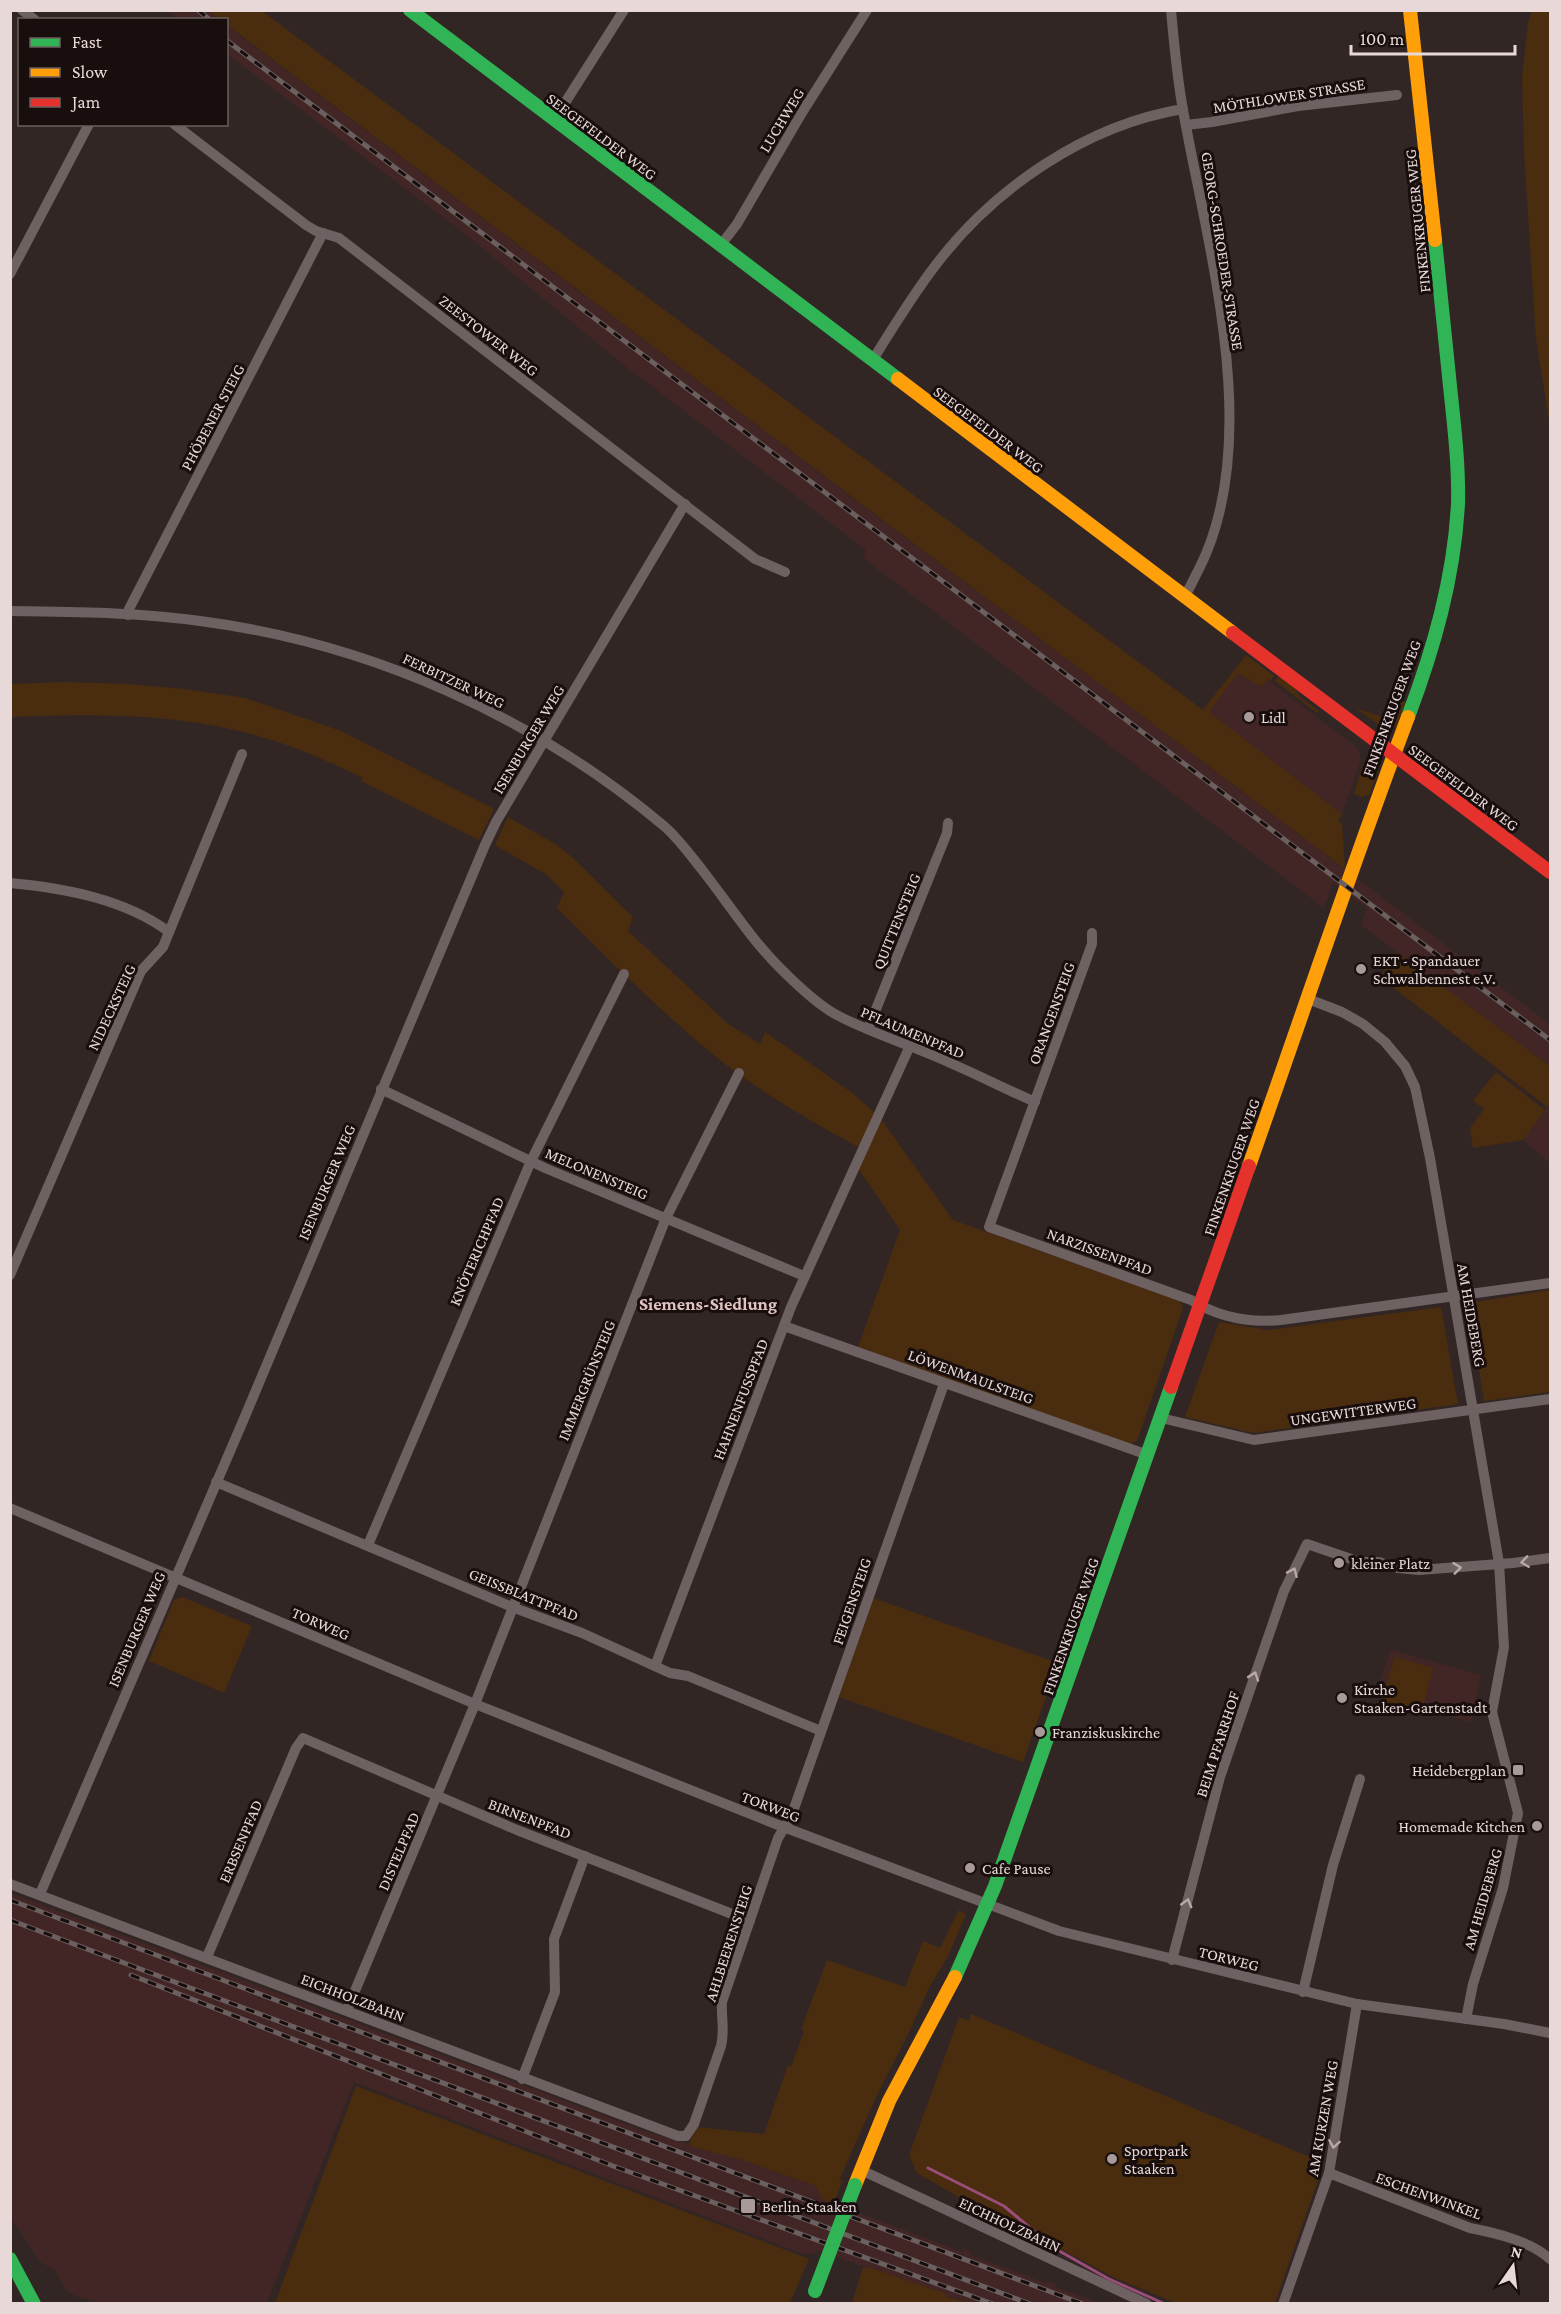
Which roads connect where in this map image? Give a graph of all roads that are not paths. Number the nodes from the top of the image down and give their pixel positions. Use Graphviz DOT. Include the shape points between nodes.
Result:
graph roads {
  1 [pos="410,10"];
  2 [pos="624,10"];
  3 [pos="867,10"];
  4 [pos="1171,10"];
  5 [pos="1410,10"];
  6 [pos="1397,95"];
  7 [pos="1183,109"];
  8 [pos="554,120"];
  9 [pos="1186,125"];
  10 [pos="88,126"];
  11 [pos="177,126"];
  12 [pos="323,233"];
  13 [pos="720,246"];
  14 [pos="10,274"];
  15 [pos="872,361"];
  16 [pos="685,504"];
  17 [pos="785,572"];
  18 [pos="1184,597"];
  19 [pos="10,611"];
  20 [pos="128,615"];
  21 [pos="544,742"];
  22 [pos="242,754"];
  23 [pos="1393,754"];
  24 [pos="948,823"];
  25 [pos="1551,872"];
  26 [pos="10,882"];
  27 [pos="169,932"];
  28 [pos="1092,933"];
  29 [pos="624,974"];
  30 [pos="788,975"];
  31 [pos="1308,999"];
  32 [pos="868,1029"];
  33 [pos="909,1048"];
  34 [pos="739,1073"];
  35 [pos="381,1089"];
  36 [pos="1035,1102"];
  37 [pos="531,1161"];
  38 [pos="666,1218"];
  39 [pos="10,1275"];
  40 [pos="804,1276"];
  41 [pos="1551,1283"];
  42 [pos="1454,1296"];
  43 [pos="1200,1306"];
  44 [pos="784,1326"];
  45 [pos="944,1383"];
  46 [pos="1551,1399"];
  47 [pos="1473,1409"];
  48 [pos="1161,1418"];
  49 [pos="1148,1455"];
  50 [pos="216,1482"];
  51 [pos="10,1508"];
  52 [pos="368,1545"];
  53 [pos="1551,1558"];
  54 [pos="1499,1563"];
  55 [pos="174,1578"];
  56 [pos="512,1607"];
  57 [pos="655,1666"];
  58 [pos="475,1704"];
  59 [pos="821,1731"];
  60 [pos="303,1738"];
  61 [pos="1360,1779"];
  62 [pos="437,1797"];
  63 [pos="785,1827"];
  64 [pos="585,1856"];
  65 [pos="10,1884"];
  66 [pos="40,1894"];
  67 [pos="987,1906"];
  68 [pos="750,1921"];
  69 [pos="207,1957"];
  70 [pos="1172,1960"];
  71 [pos="1303,1992"];
  72 [pos="1357,2004"];
  73 [pos="347,2010"];
  74 [pos="1466,2019"];
  75 [pos="1551,2033"];
  76 [pos="522,2079"];
  77 [pos="686,2136"];
  78 [pos="861,2170"];
  79 [pos="1329,2173"];
  80 [pos="10,2259"];
  81 [pos="1551,2259"];
  82 [pos="813,2297"];
  83 [pos="34,2304"];
  84 [pos="1147,2304"];
  85 [pos="1283,2304"];
  1 -- 8 [label="street, SEEGEFELDER WEG"];
  2 -- 8 [label="street"];
  3 -- 13 [label="street, LUCHWEG"];
  4 -- 7 [label="street, GEORG-SCHROEDER-STRASSE"];
  5 -- 23 [label="street, FINKENKRUGER WEG" via="1459,493 1454,555 1443,609"];
  6 -- 9 [label="street, MÖTHLOWER STRASSE" via="1298,106"];
  7 -- 9 [label="street, GEORG-SCHROEDER-STRASSE"];
  7 -- 15 [label="street" via="1134,121 1087,140 1013,188 969,226 936,264"];
  8 -- 13 [label="street, SEEGEFELDER WEG"];
  9 -- 18 [label="street, GEORG-SCHROEDER-STRASSE" via="1220,309 1229,440 1216,530"];
  10 -- 14 [label="street"];
  11 -- 12 [label="street, ZEESTOWER WEG" via="306,225"];
  12 -- 16 [label="street, ZEESTOWER WEG" via="339,238"];
  12 -- 20 [label="street, PHÖBENER STEIG"];
  13 -- 15 [label="street, SEEGEFELDER WEG"];
  15 -- 18 [label="street, SEEGEFELDER WEG"];
  16 -- 17 [label="street, ZEESTOWER WEG" via="755,558"];
  16 -- 21 [label="street, ISENBURGER WEG"];
  18 -- 23 [label="street, SEEGEFELDER WEG"];
  19 -- 20 [label="street, FERBITZER WEG"];
  20 -- 21 [label="street, FERBITZER WEG" via="179,618 255,630 346,652 427,681"];
  21 -- 30 [label="street, FERBITZER WEG" via="668,829"];
  21 -- 35 [label="street, ISENBURGER WEG" via="485,845"];
  22 -- 27 [label="street, NIDECKSTEIG"];
  23 -- 25 [label="street, SEEGEFELDER WEG"];
  23 -- 31 [label="street, FINKENKRUGER WEG"];
  24 -- 32 [label="street, QUITTENSTEIG"];
  26 -- 27 [label="street" via="107,901 148,917"];
  27 -- 39 [label="street, NIDECKSTEIG" via="158,955 141,971"];
  28 -- 36 [label="street, ORANGENSTEIG" via="1092,944"];
  29 -- 37 [label="street, KNÖTERICHPFAD"];
  30 -- 32 [label="street, PFLAUMENPFAD" via="832,1012"];
  31 -- 42 [label="street, AM HEIDEBERG" via="1363,1024 1405,1066 1420,1105"];
  31 -- 43 [label="street, FINKENKRUGER WEG"];
  32 -- 33 [label="street, PFLAUMENPFAD"];
  33 -- 36 [label="street, PFLAUMENPFAD"];
  33 -- 40 [label="street, HAHNENFUSSPFAD"];
  34 -- 38 [label="street, IMMERGRÜNSTEIG"];
  35 -- 37 [label="street, MELONENSTEIG"];
  35 -- 50 [label="street, ISENBURGER WEG"];
  36 -- 43 [label="street, NARZISSENPFAD" via="990,1227"];
  37 -- 38 [label="street, MELONENSTEIG"];
  37 -- 52 [label="street, KNÖTERICHPFAD"];
  38 -- 40 [label="street, MELONENSTEIG"];
  38 -- 56 [label="street, IMMERGRÜNSTEIG"];
  40 -- 44 [label="street, HAHNENFUSSPFAD"];
  41 -- 42 [label="street"];
  42 -- 43 [label="street" via="1266,1322 1242,1320"];
  42 -- 47 [label="street, AM HEIDEBERG"];
  43 -- 48 [label="street, FINKENKRUGER WEG"];
  44 -- 45 [label="street, LÖWENMAULSTEIG"];
  44 -- 57 [label="street, HAHNENFUSSPFAD"];
  45 -- 49 [label="street, LÖWENMAULSTEIG"];
  45 -- 59 [label="street, FEIGENSTEIG"];
  46 -- 47 [label="street, UNGEWITTERWEG"];
  47 -- 48 [label="street, UNGEWITTERWEG" via="1254,1440"];
  47 -- 54 [label="street, AM HEIDEBERG"];
  48 -- 49 [label="street, FINKENKRUGER WEG"];
  49 -- 67 [label="street, FINKENKRUGER WEG"];
  50 -- 52 [label="street, GEISSBLATTPFAD"];
  50 -- 55 [label="street, ISENBURGER WEG"];
  51 -- 55 [label="street, TORWEG"];
  52 -- 56 [label="street, GEISSBLATTPFAD"];
  53 -- 54 [label="street, one-way"];
  70 -- 54 [label="street, BEIM PFARRHOF, one-way" via="1220,1777 1284,1591 1307,1544 1360,1562 1398,1568 1419,1570"];
  54 -- 74 [label="street, AM HEIDEBERG" via="1504,1636 1492,1712 1518,1813 1500,1898"];
  55 -- 58 [label="street, TORWEG"];
  55 -- 66 [label="street, ISENBURGER WEG"];
  56 -- 57 [label="street, GEISSBLATTPFAD"];
  56 -- 58 [label="street, IMMERGRÜNSTEIG"];
  57 -- 59 [label="street, GEISSBLATTPFAD"];
  58 -- 62 [label="street, DISTELPFAD"];
  58 -- 63 [label="street, TORWEG"];
  59 -- 63 [label="street, FEIGENSTEIG"];
  60 -- 62 [label="street, BIRNENPFAD"];
  60 -- 69 [label="street, ERBSENPFAD"];
  61 -- 71 [label="street" via="1332,1865"];
  62 -- 64 [label="street, BIRNENPFAD"];
  62 -- 73 [label="street, DISTELPFAD"];
  63 -- 67 [label="street, TORWEG"];
  63 -- 68 [label="street, AHLBEERENSTEIG"];
  64 -- 68 [label="street, BIRNENPFAD"];
  64 -- 76 [label="street" via="554,1939 555,1992"];
  65 -- 66 [label="street, EICHHOLZBAHN"];
  66 -- 69 [label="street, EICHHOLZBAHN"];
  67 -- 70 [label="street, TORWEG" via="1059,1931"];
  67 -- 78 [label="street, FINKENKRUGER WEG" via="951,1986 889,2101"];
  68 -- 77 [label="street, AHLBEERENSTEIG" via="722,2002 721,2046 694,2124"];
  69 -- 73 [label="street, EICHHOLZBAHN"];
  70 -- 71 [label="street, TORWEG"];
  71 -- 72 [label="street, TORWEG"];
  72 -- 74 [label="street, TORWEG"];
  72 -- 79 [label="street, AM KURZEN WEG, one-way"];
  73 -- 76 [label="street, EICHHOLZBAHN"];
  74 -- 75 [label="street, TORWEG"];
  76 -- 77 [label="street, EICHHOLZBAHN"];
  78 -- 82 [label="street, FINKENKRUGER WEG, bridge"];
  78 -- 84 [label="street, EICHHOLZBAHN"];
  79 -- 81 [label="street, ESCHENWINKEL" via="1470,2228 1542,2251"];
  79 -- 85 [label="street, AM KURZEN WEG"];
  80 -- 83 [label="street"];
}
